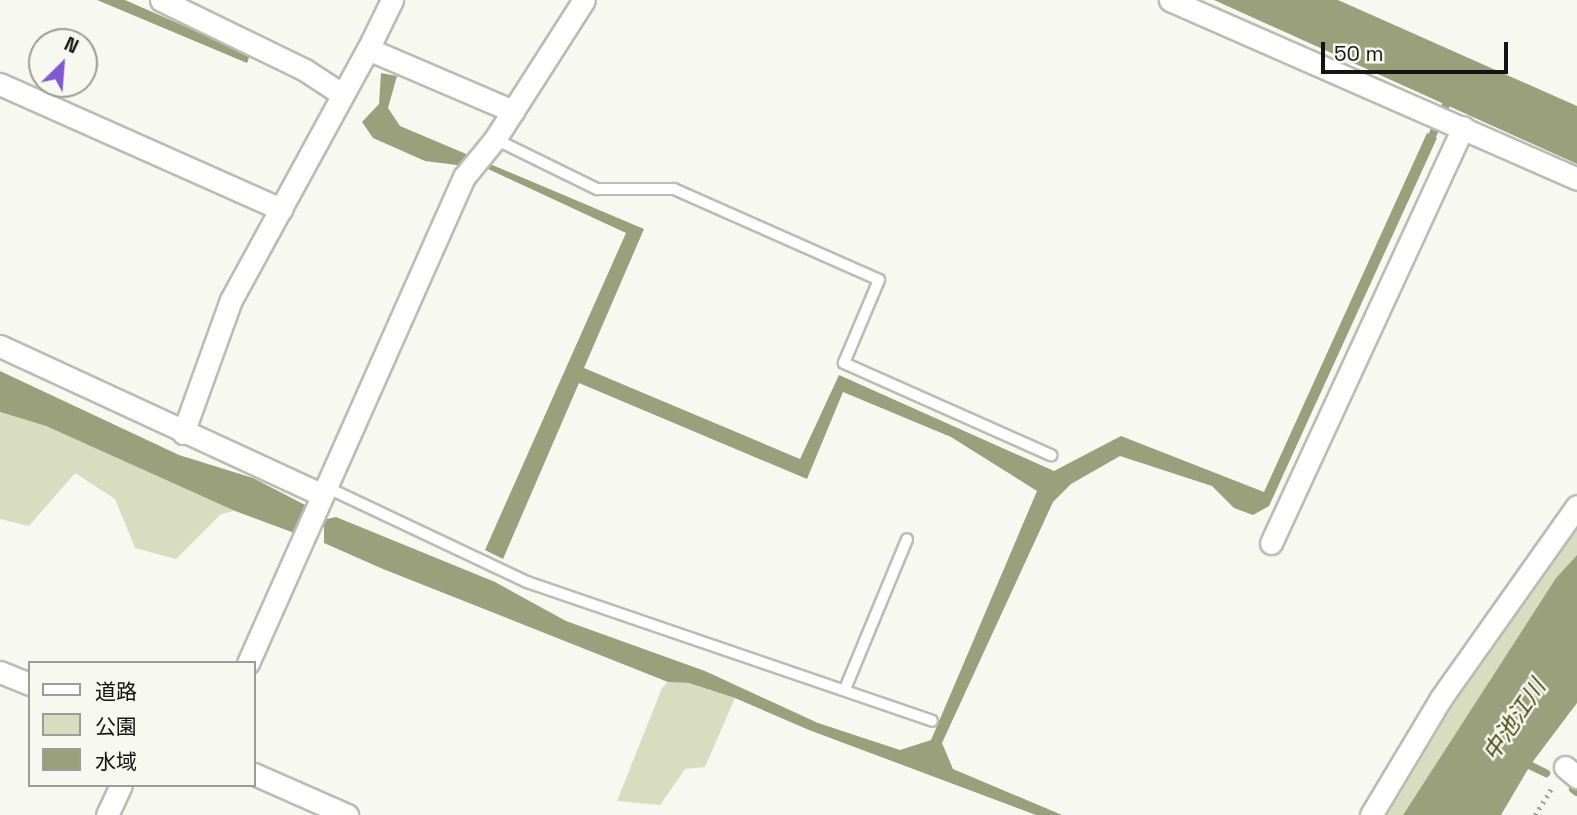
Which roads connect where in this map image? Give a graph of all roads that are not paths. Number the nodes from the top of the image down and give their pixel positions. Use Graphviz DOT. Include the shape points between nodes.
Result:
graph roads {
  1 [pos="161,0"];
  2 [pos="392,0"];
  3 [pos="584,0"];
  4 [pos="1170,0"];
  5 [pos="368,49"];
  6 [pos="0,84"];
  7 [pos="341,93"];
  8 [pos="513,111"];
  9 [pos="1463,127"];
  10 [pos="490,146"];
  11 [pos="1577,179"];
  12 [pos="281,209"];
  13 [pos="0,346"];
  14 [pos="183,433"];
  15 [pos="1051,455"];
  16 [pos="318,504"];
  17 [pos="1577,506"];
  18 [pos="907,539"];
  19 [pos="1271,543"];
  20 [pos="249,661"];
  21 [pos="0,672"];
  22 [pos="28,683"];
  23 [pos="845,689"];
  24 [pos="932,721"];
  25 [pos="256,775"];
  26 [pos="120,787"];
  27 [pos="107,815"];
  28 [pos="347,815"];
  29 [pos="1371,815"];
  1 -- 7 [label="street" via="306,70"];
  2 -- 5 [label="street"];
  3 -- 8 [label="street"];
  4 -- 9 [label="street"];
  5 -- 7 [label="street"];
  5 -- 8 [label="street"];
  6 -- 12 [label="street"];
  7 -- 12 [label="street"];
  8 -- 10 [label="street"];
  9 -- 11 [label="street"];
  9 -- 19 [label="street"];
  10 -- 15 [label="lane" via="597,189 674,189 879,280 844,363"];
  10 -- 16 [label="street" via="464,177"];
  12 -- 14 [label="street" via="231,300"];
  13 -- 14 [label="street"];
  14 -- 16 [label="street"];
  16 -- 20 [label="street"];
  16 -- 23 [label="lane" via="753,663"];
  17 -- 29 [label="street" via="1441,698"];
  18 -- 23 [label="lane"];
  21 -- 22 [label="street"];
  23 -- 24 [label="lane"];
  25 -- 28 [label="street"];
  26 -- 27 [label="street"];
}
